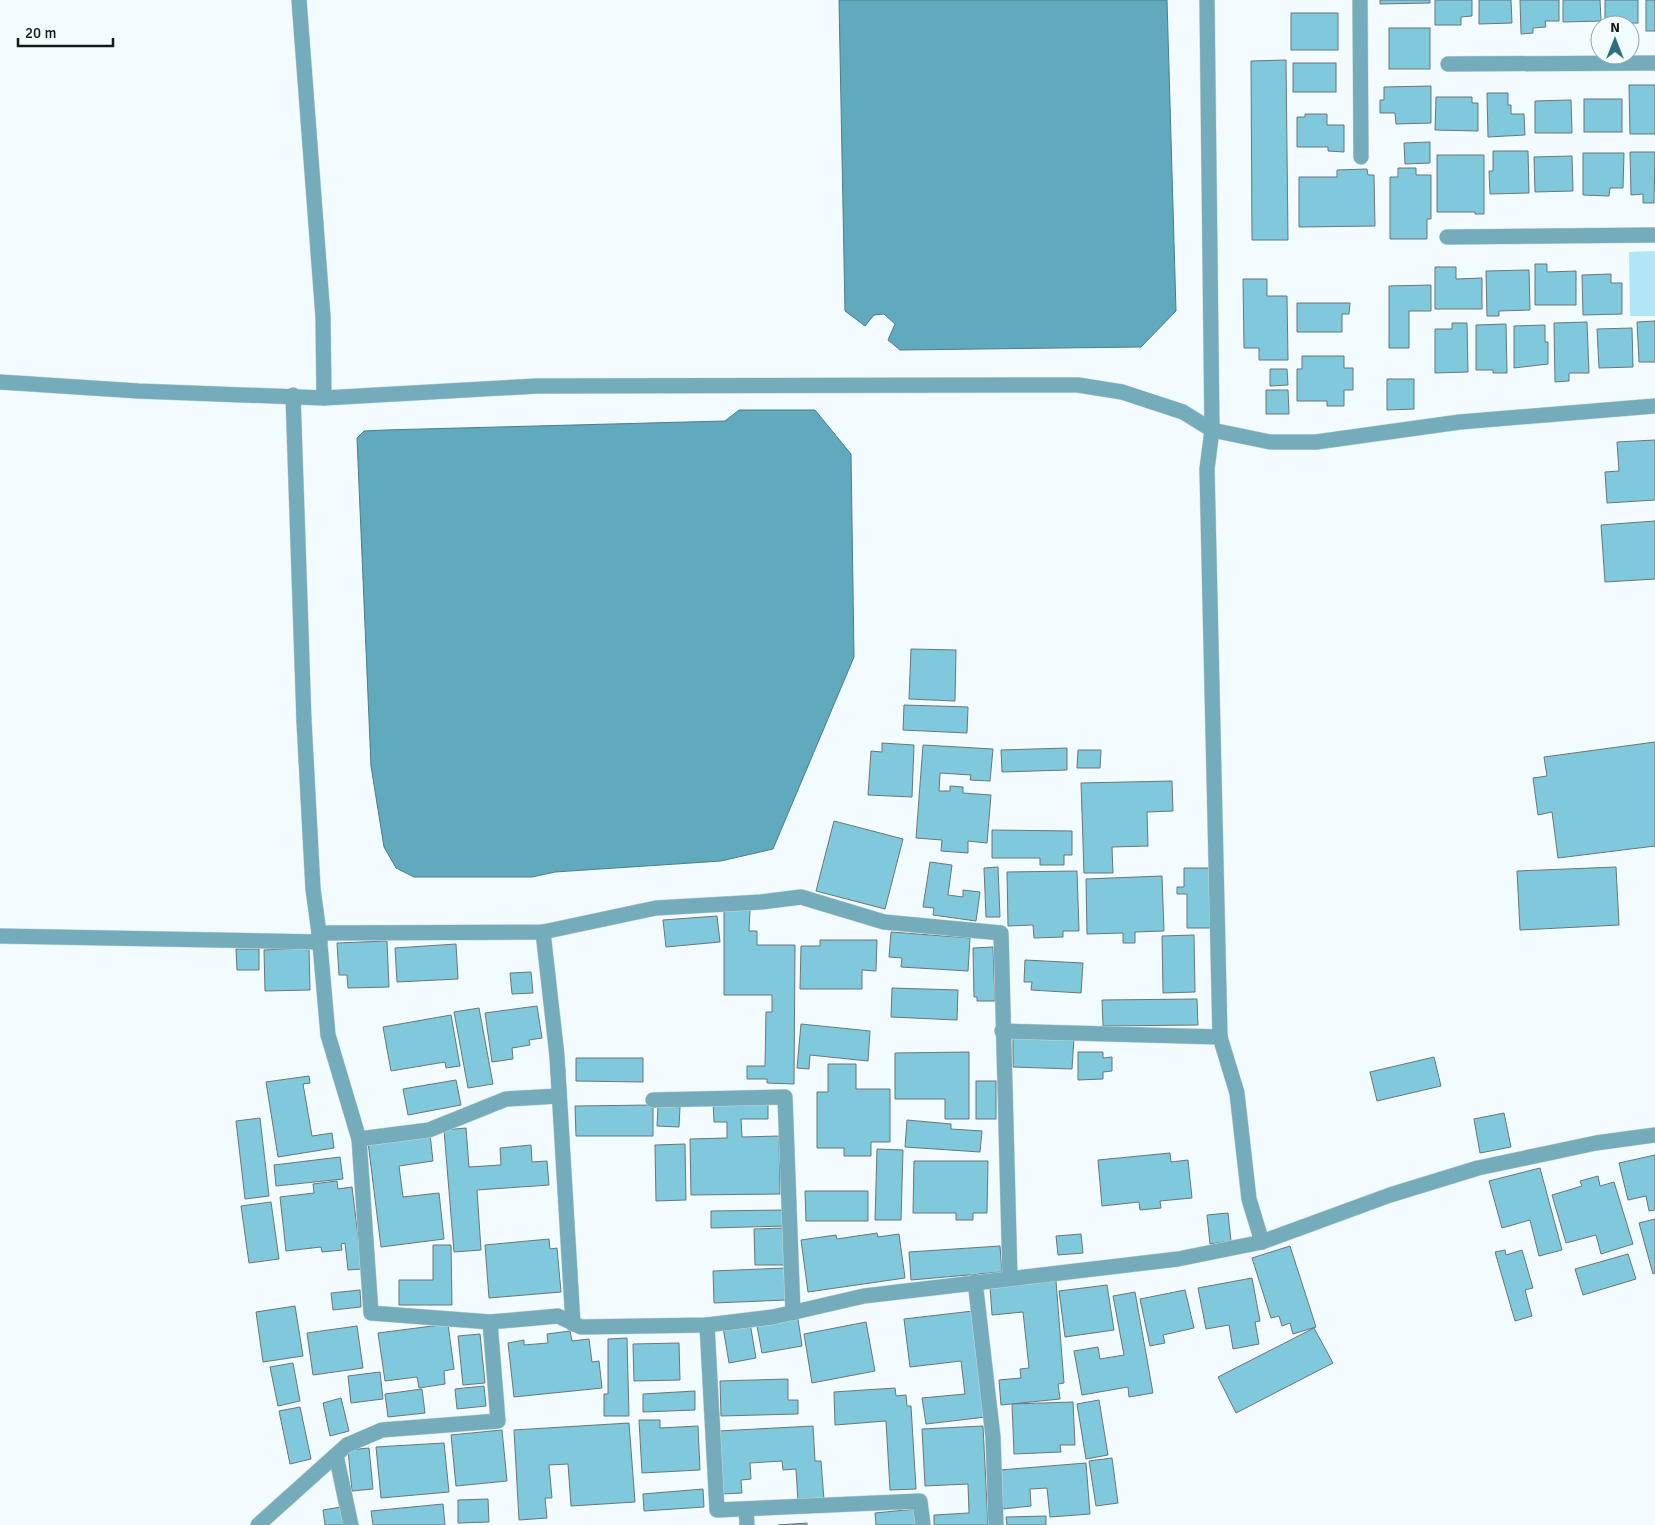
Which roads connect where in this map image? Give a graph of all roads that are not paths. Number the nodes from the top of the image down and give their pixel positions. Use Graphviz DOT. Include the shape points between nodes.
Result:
graph roads {
  1 [pos="299,0"];
  2 [pos="1207,0"];
  3 [pos="1360,0"];
  4 [pos="1448,64"];
  5 [pos="1655,64"];
  6 [pos="1361,157"];
  7 [pos="1655,235"];
  8 [pos="1448,236"];
  9 [pos="0,382"];
  10 [pos="293,395"];
  11 [pos="324,398"];
  12 [pos="1655,406"];
  13 [pos="1212,430"];
  14 [pos="543,932"];
  15 [pos="0,936"];
  16 [pos="320,937"];
  17 [pos="1002,1031"];
  18 [pos="1220,1037"];
  19 [pos="559,1096"];
  20 [pos="652,1100"];
  21 [pos="1655,1135"];
  22 [pos="359,1139"];
  23 [pos="1262,1242"];
  24 [pos="1010,1278"];
  25 [pos="975,1282"];
  26 [pos="793,1313"];
  27 [pos="490,1322"];
  28 [pos="573,1324"];
  29 [pos="707,1325"];
  30 [pos="336,1455"];
  31 [pos="746,1509"];
  32 [pos="258,1525"];
  33 [pos="351,1525"];
  34 [pos="747,1525"];
  35 [pos="923,1525"];
  36 [pos="996,1525"];
  1 -- 11 [label="street" via="323,316"];
  2 -- 13 [label="street"];
  3 -- 6 [label="street"];
  4 -- 5 [label="street"];
  7 -- 8 [label="street"];
  9 -- 10 [label="street" via="138,391"];
  10 -- 11 [label="street"];
  10 -- 16 [label="street" via="312,889"];
  11 -- 13 [label="street" via="537,386 1078,385 1122,392 1183,412"];
  12 -- 13 [label="street" via="1460,422 1316,442 1270,442"];
  13 -- 18 [label="street" via="1207,469"];
  14 -- 16 [label="street"];
  14 -- 17 [label="street" via="656,908 802,897 884,922 1001,934"];
  14 -- 19 [label="street"];
  15 -- 16 [label="street"];
  16 -- 22 [label="street" via="328,1035"];
  17 -- 18 [label="street"];
  17 -- 24 [label="street"];
  18 -- 23 [label="street" via="1237,1093 1249,1199"];
  19 -- 22 [label="street" via="506,1099 429,1130"];
  19 -- 28 [label="street"];
  20 -- 26 [label="street" via="785,1097"];
  21 -- 23 [label="street" via="1596,1143 1478,1168 1390,1195"];
  22 -- 27 [label="street" via="371,1313"];
  23 -- 24 [label="street" via="1178,1259"];
  24 -- 25 [label="street"];
  25 -- 26 [label="street" via="864,1296"];
  25 -- 36 [label="street" via="993,1437"];
  26 -- 29 [label="street"];
  27 -- 28 [label="street" via="558,1316"];
  27 -- 30 [label="street" via="498,1422 382,1430 346,1445"];
  28 -- 29 [label="street" via="581,1327"];
  29 -- 31 [label="street" via="716,1510"];
  30 -- 32 [label="street"];
  30 -- 33 [label="street"];
  31 -- 34 [label="street"];
  31 -- 35 [label="street" via="920,1501"];
}
